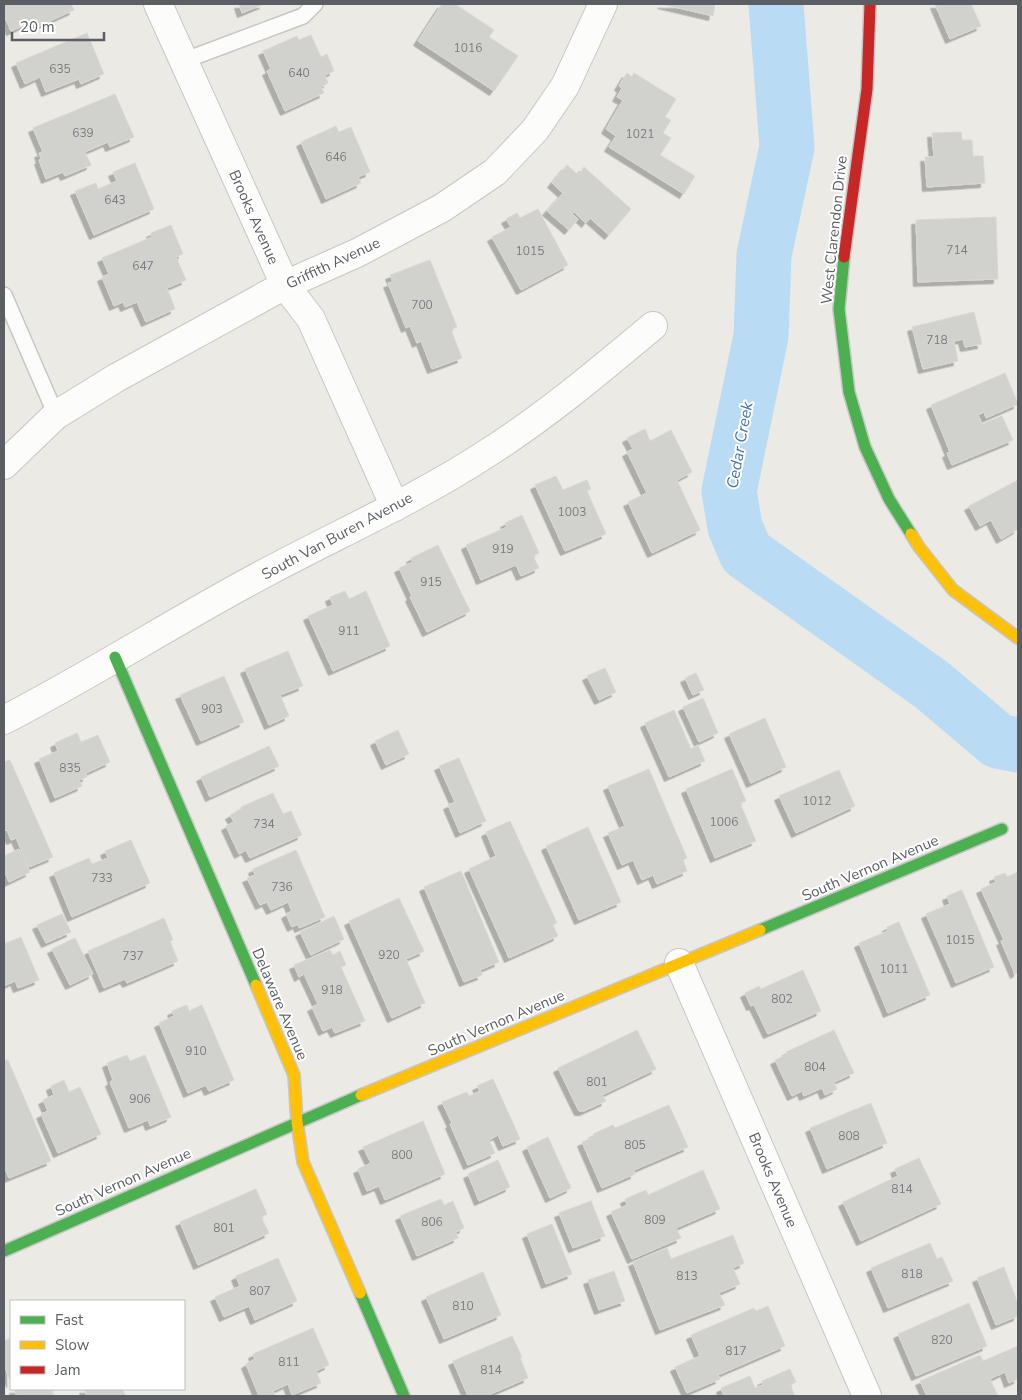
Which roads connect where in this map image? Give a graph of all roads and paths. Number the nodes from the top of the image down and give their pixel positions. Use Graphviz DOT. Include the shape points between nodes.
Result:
graph roads {
  1 [pos="158,4"];
  2 [pos="315,4"];
  3 [pos="603,4"];
  4 [pos="870,4"];
  5 [pos="184,61"];
  6 [pos="285,286"];
  7 [pos="4,295"];
  8 [pos="653,326"];
  9 [pos="56,415"];
  10 [pos="4,465"];
  11 [pos="395,507"];
  12 [pos="1018,638"];
  13 [pos="115,657"];
  14 [pos="4,720"];
  15 [pos="1002,829"];
  16 [pos="679,963"];
  17 [pos="297,1122"];
  18 [pos="4,1251"];
  19 [pos="404,1396"];
  20 [pos="867,1396"];
  1 -- 5 [label="street, Brooks Avenue"];
  2 -- 5 [label="lane" via="303,16"];
  3 -- 6 [label="street, Griffith Avenue" via="564,86 535,130 496,172 442,208 357,254"];
  4 -- 12 [label="street, West Clarendon Drive" via="867,89 846,233 839,309 849,392 865,447 889,499 919,547 953,590"];
  5 -- 6 [label="street, Brooks Avenue"];
  6 -- 9 [label="street, Griffith Avenue" via="116,378"];
  6 -- 11 [label="street, Brooks Avenue" via="311,319"];
  7 -- 9 [label="lane"];
  8 -- 11 [label="street, South Van Buren Avenue" via="572,394 486,454"];
  9 -- 10 [label="street, Griffith Avenue"];
  11 -- 13 [label="street, South Van Buren Avenue" via="267,572"];
  13 -- 14 [label="street, South Van Buren Avenue"];
  13 -- 17 [label="street, Delaware Avenue" via="294,1075"];
  15 -- 16 [label="street, South Vernon Avenue"];
  16 -- 17 [label="street, South Vernon Avenue"];
  16 -- 20 [label="street, Brooks Avenue"];
  17 -- 18 [label="street, South Vernon Avenue"];
  17 -- 19 [label="street, Delaware Avenue" via="303,1162"];
}
